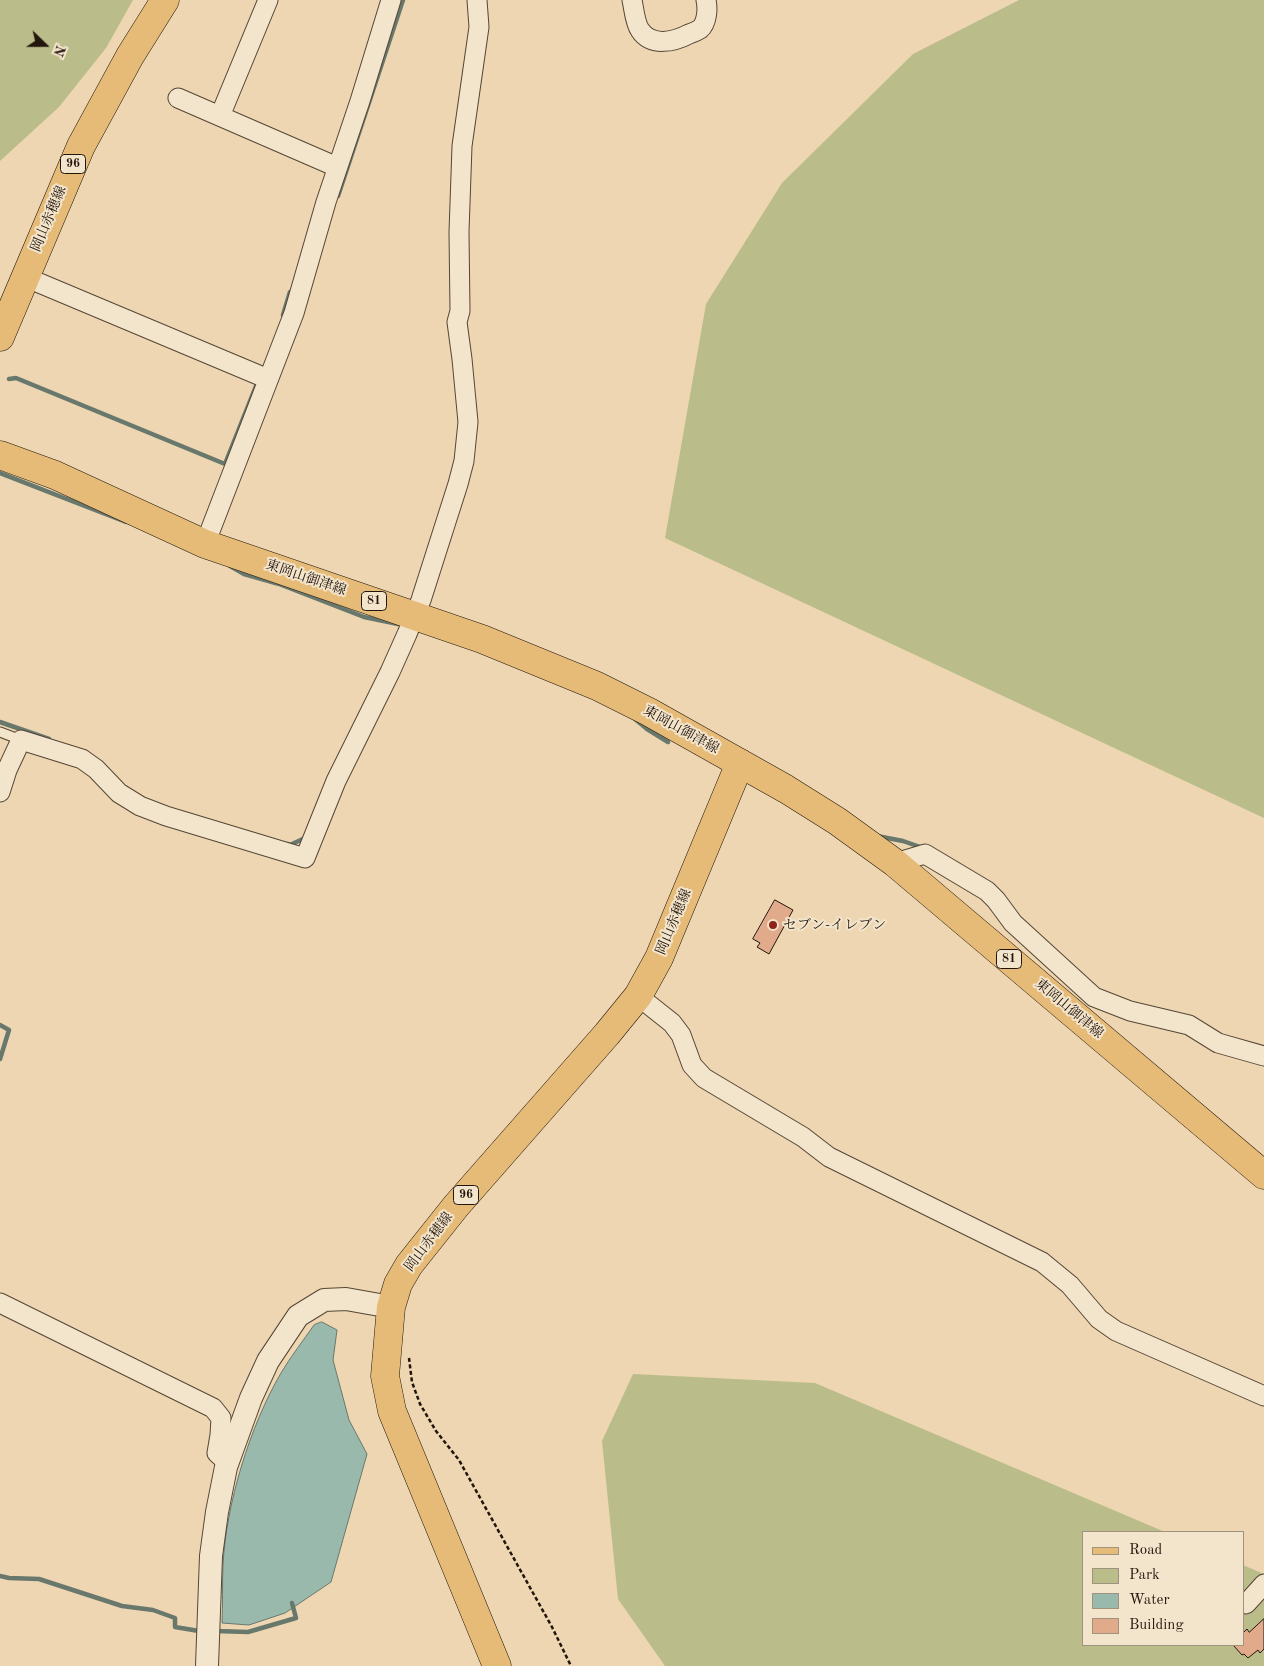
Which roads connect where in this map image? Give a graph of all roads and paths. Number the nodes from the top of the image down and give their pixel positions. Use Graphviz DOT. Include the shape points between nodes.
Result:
graph roads {
  1 [pos="165,0"];
  2 [pos="268,0"];
  3 [pos="391,0"];
  4 [pos="477,0"];
  5 [pos="632,0"];
  6 [pos="706,0"];
  7 [pos="178,98"];
  8 [pos="220,116"];
  9 [pos="338,167"];
  10 [pos="25,277"];
  11 [pos="0,338"];
  12 [pos="262,377"];
  13 [pos="0,455"];
  14 [pos="205,544"];
  15 [pos="415,615"];
  16 [pos="0,732"];
  17 [pos="21,740"];
  18 [pos="740,763"];
  19 [pos="0,792"];
  20 [pos="896,863"];
  21 [pos="638,996"];
  22 [pos="1264,1056"];
  23 [pos="1264,1175"];
  24 [pos="0,1303"];
  25 [pos="391,1307"];
  26 [pos="408,1351"];
  27 [pos="1264,1396"];
  28 [pos="228,1463"];
  29 [pos="1264,1584"];
  30 [pos="1246,1604"];
  31 [pos="207,1666"];
  32 [pos="498,1666"];
  33 [pos="571,1666"];
  1 -- 10 [label="main road, 岡山赤穂線 / 96" via="81,146"];
  2 -- 8 [label="street"];
  3 -- 9 [label="street"];
  4 -- 15 [label="street" via="479,27 462,146 460,311 457,322 468,422 458,484"];
  5 -- 6 [label="street" via="639,29 648,39 663,42 682,38 700,29 706,18"];
  7 -- 8 [label="street"];
  8 -- 9 [label="street"];
  9 -- 12 [label="street" via="294,313"];
  10 -- 11 [label="main road, 岡山赤穂線 / 96"];
  10 -- 12 [label="street"];
  12 -- 14 [label="street"];
  13 -- 14 [label="main road, 東岡山御津線 / 81" via="55,475"];
  14 -- 15 [label="main road, 東岡山御津線 / 81"];
  15 -- 17 [label="street" via="336,781 305,858 140,806 119,793 82,759"];
  15 -- 18 [label="main road, 東岡山御津線 / 81" via="597,686"];
  16 -- 17 [label="lane"];
  17 -- 19 [label="street"];
  18 -- 20 [label="main road, 東岡山御津線 / 81" via="837,821"];
  18 -- 21 [label="main road, 岡山赤穂線 / 96" via="659,958"];
  20 -- 22 [label="street" via="925,854 987,891 1013,923 1094,997 1130,1011 1189,1025 1218,1043"];
  20 -- 23 [label="main road, 東岡山御津線 / 81"];
  21 -- 25 [label="main road, 岡山赤穂線 / 96" via="450,1214 398,1284"];
  21 -- 27 [label="street" via="672,1023 681,1035 692,1065 704,1078 803,1137 829,1157 1042,1262 1070,1285 1099,1319 1116,1331"];
  24 -- 28 [label="street" via="213,1408 221,1418 217,1453"];
  25 -- 28 [label="street" via="346,1299 324,1300 298,1316 268,1361"];
  25 -- 32 [label="main road, 岡山赤穂線 / 96" via="385,1376 392,1411"];
  26 -- 33 [label="path" via="412,1382 420,1404 459,1460"];
  28 -- 31 [label="street" via="211,1556"];
  29 -- 30 [label="street"];
}
